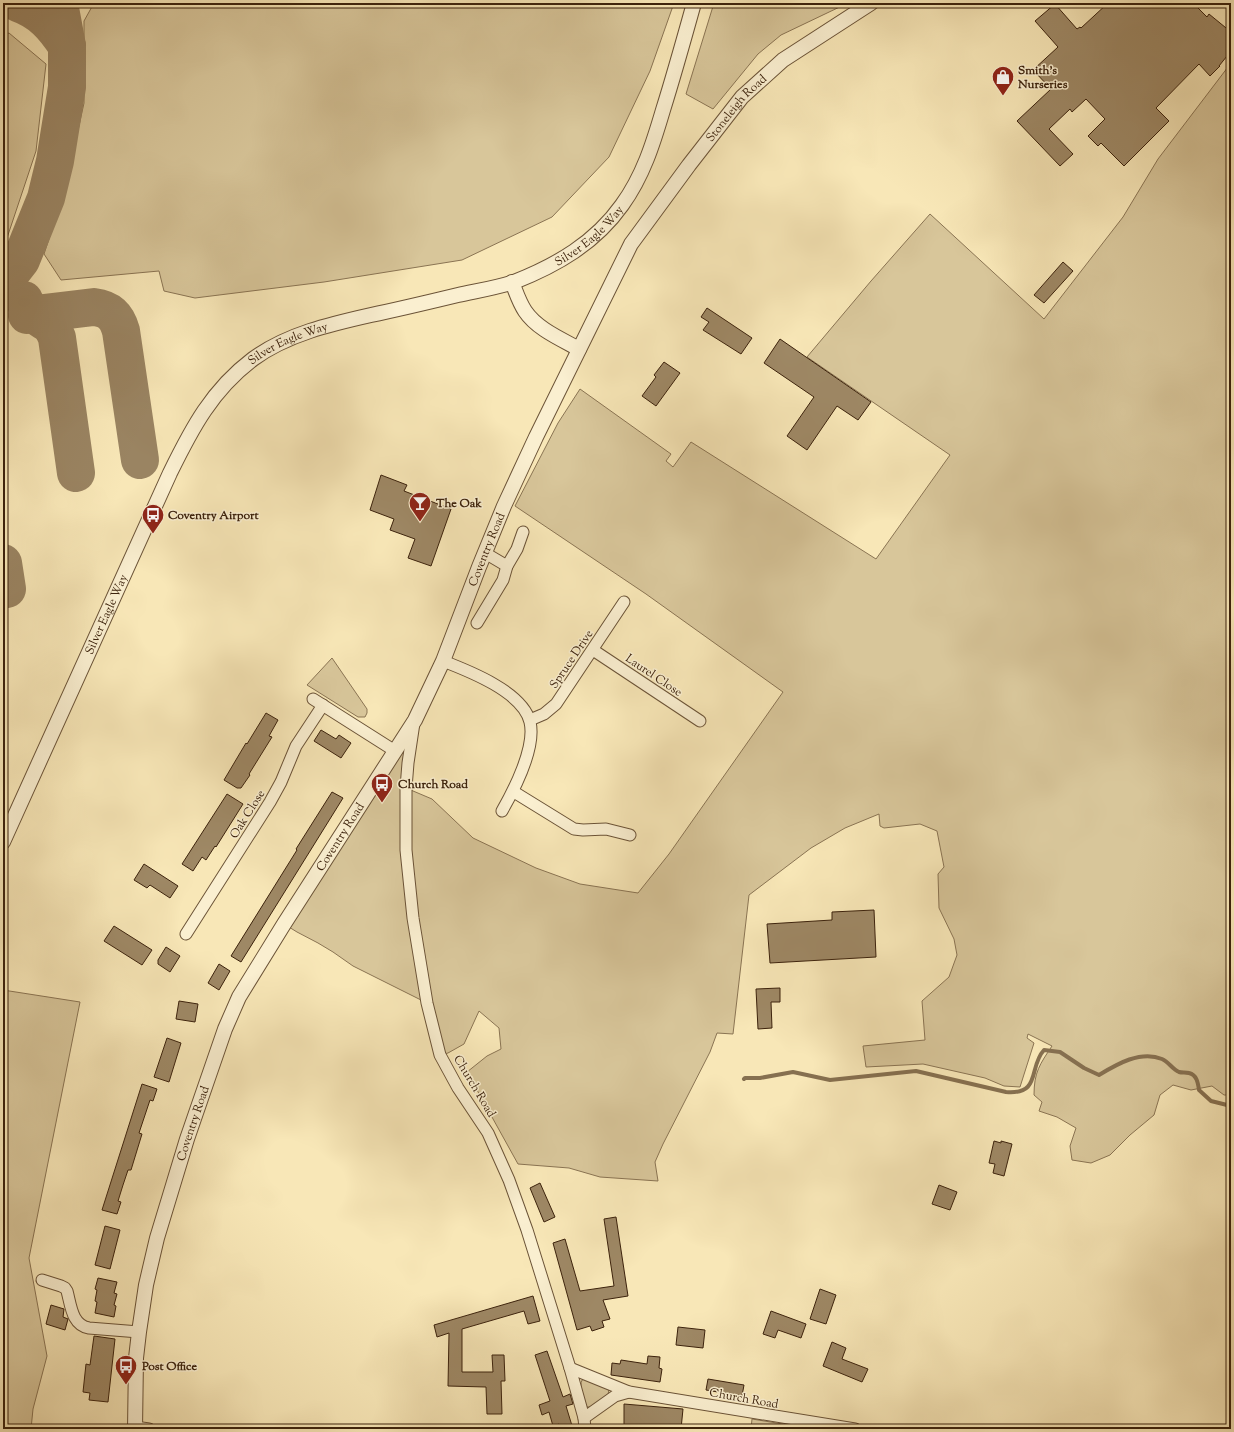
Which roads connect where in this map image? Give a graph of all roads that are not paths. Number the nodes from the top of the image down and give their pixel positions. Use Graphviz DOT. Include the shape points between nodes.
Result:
graph roads {
  1 [pos="694,3"];
  2 [pos="871,3"];
  3 [pos="631,244"];
  4 [pos="512,282"];
  5 [pos="579,349"];
  6 [pos="523,532"];
  7 [pos="485,553"];
  8 [pos="507,566"];
  9 [pos="624,602"];
  10 [pos="477,623"];
  11 [pos="593,650"];
  12 [pos="442,661"];
  13 [pos="313,699"];
  14 [pos="324,705"];
  15 [pos="415,720"];
  16 [pos="530,720"];
  17 [pos="700,721"];
  18 [pos="395,751"];
  19 [pos="514,792"];
  20 [pos="502,812"];
  21 [pos="630,835"];
  22 [pos="3,842"];
  23 [pos="186,934"];
  24 [pos="42,1280"];
  25 [pos="138,1332"];
  26 [pos="570,1368"];
  27 [pos="629,1392"];
  28 [pos="584,1424"];
  29 [pos="135,1428"];
  30 [pos="149,1429"];
  31 [pos="855,1429"];
  1 -- 4 [label="street, Silver Eagle Way" via="654,139 645,165 630,193 608,223 574,253"];
  2 -- 3 [label="street, Stoneleigh Road" via="783,60 742,98"];
  3 -- 5 [label="street, Coventry Road"];
  4 -- 5 [label="street" via="525,311 536,323"];
  4 -- 22 [label="street, Silver Eagle Way" via="315,329 265,351 224,385 199,418 170,473"];
  5 -- 7 [label="street, Coventry Road" via="536,437"];
  6 -- 8 [label="street"];
  7 -- 8 [label="street"];
  7 -- 12 [label="street, Coventry Road"];
  8 -- 10 [label="street" via="503,580"];
  9 -- 11 [label="street, Spruce Drive"];
  11 -- 16 [label="street, Spruce Drive" via="556,704 544,714"];
  11 -- 17 [label="street, Laurel Close"];
  12 -- 15 [label="street, Coventry Road"];
  12 -- 16 [label="street" via="469,671 503,691 522,707"];
  13 -- 14 [label="street"];
  14 -- 18 [label="street"];
  14 -- 23 [label="street, Oak Close" via="296,746 270,802"];
  15 -- 18 [label="street, Coventry Road"];
  15 -- 26 [label="street, Church Road" via="406,788 406,850 427,1003 440,1055 488,1133 509,1180"];
  16 -- 19 [label="street" via="530,744"];
  18 -- 25 [label="street, Coventry Road" via="239,997 225,1029 187,1139 157,1238"];
  19 -- 20 [label="street"];
  19 -- 21 [label="street" via="574,829 606,829"];
  24 -- 25 [label="street" via="65,1288 74,1317 82,1326"];
  25 -- 29 [label="street, Coventry Road"];
  26 -- 27 [label="street, Church Road"];
  26 -- 28 [label="street"];
  27 -- 28 [label="street" via="615,1396"];
  27 -- 31 [label="street, Church Road"];
  29 -- 30 [label="street"];
}
